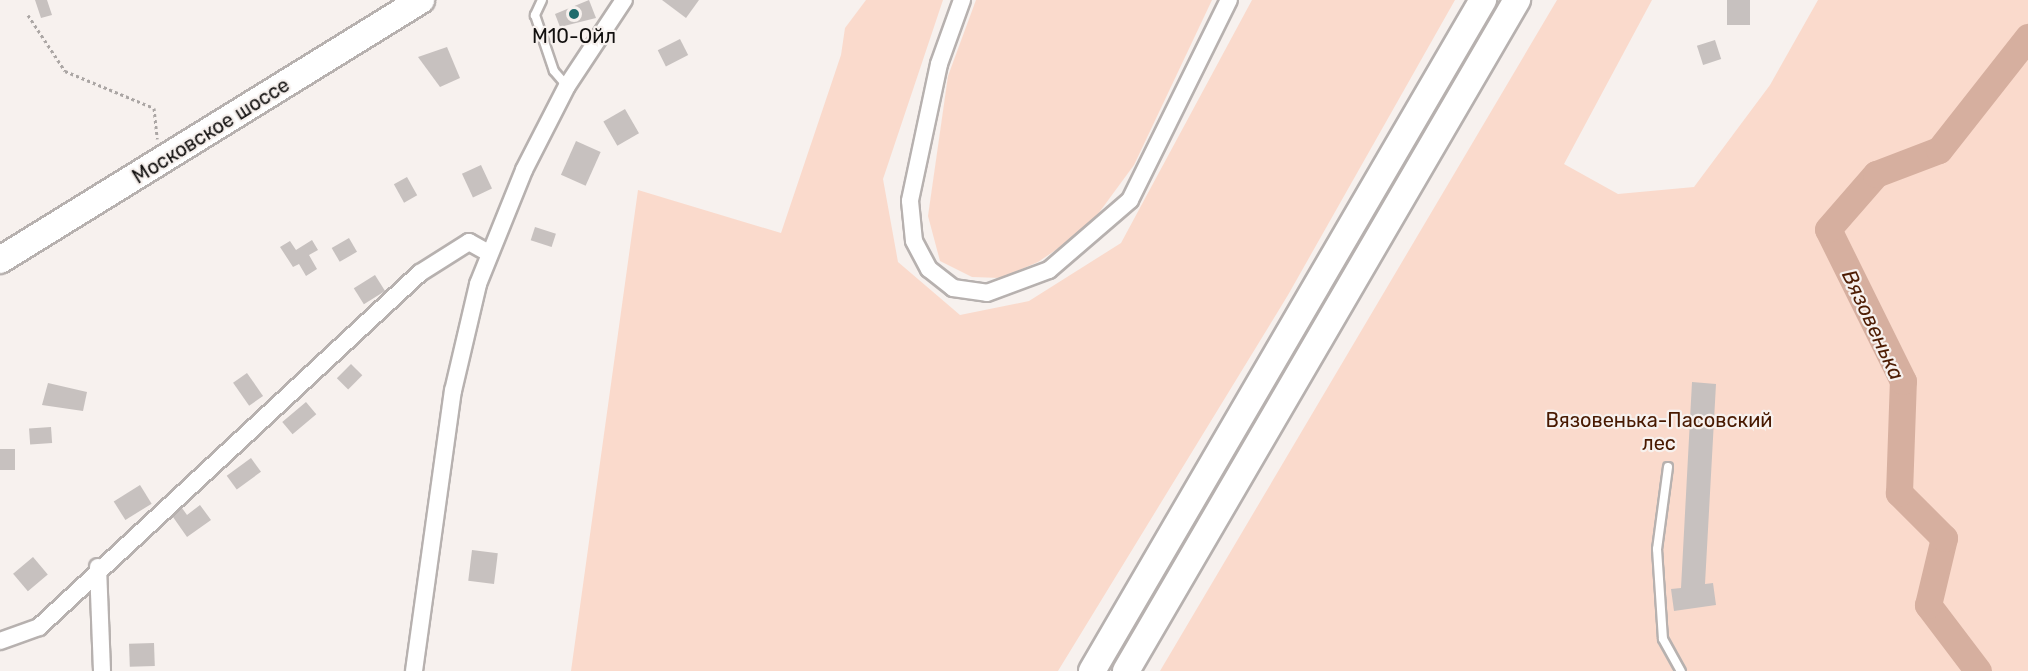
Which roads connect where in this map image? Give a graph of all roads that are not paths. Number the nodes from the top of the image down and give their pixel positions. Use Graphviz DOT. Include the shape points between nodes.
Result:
graph roads {
  1 [pos="542,0"];
  2 [pos="624,0"];
  3 [pos="962,0"];
  4 [pos="1229,0"];
  5 [pos="1483,0"];
  6 [pos="1517,0"];
  7 [pos="418,1"];
  8 [pos="567,86"];
  9 [pos="489,253"];
  10 [pos="0,260"];
  11 [pos="1668,467"];
  12 [pos="98,567"];
  13 [pos="0,641"];
  14 [pos="102,671"];
  15 [pos="414,671"];
  16 [pos="1092,671"];
  17 [pos="1126,671"];
  18 [pos="1681,671"];
  1 -- 8 [label="lane" via="535,15 554,71"];
  2 -- 8 [label="street"];
  3 -- 4 [label="street" via="939,64 910,201 914,241 929,269 952,288 987,293 1049,270 1130,200"];
  5 -- 16 [label="main road"];
  6 -- 17 [label="main road"];
  7 -- 10 [label="main road, Московское шоссе"];
  8 -- 9 [label="street"];
  9 -- 12 [label="street" via="469,242 420,273"];
  9 -- 15 [label="street" via="453,391"];
  11 -- 18 [label="lane" via="1657,549 1663,639"];
  12 -- 13 [label="street" via="39,627"];
  12 -- 14 [label="street"];
}
